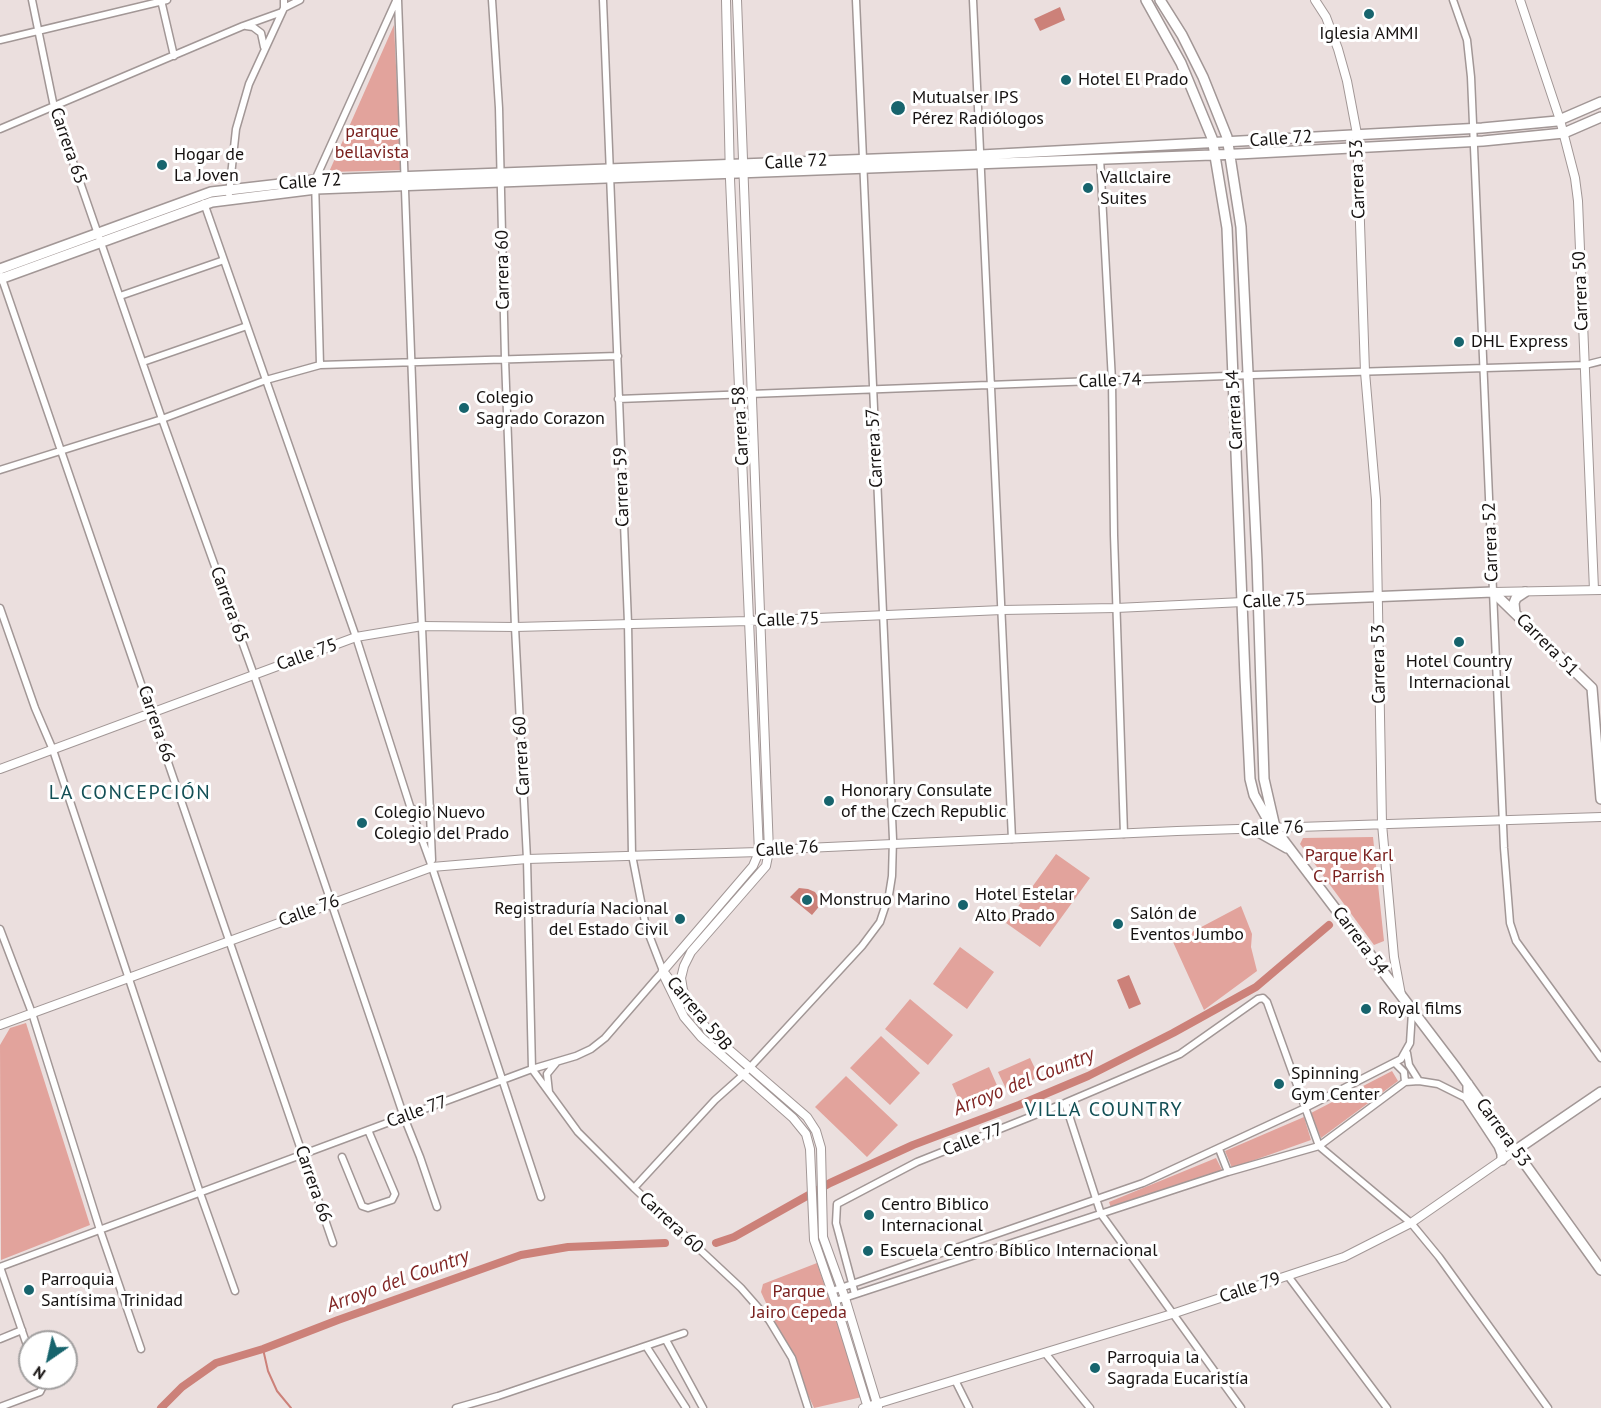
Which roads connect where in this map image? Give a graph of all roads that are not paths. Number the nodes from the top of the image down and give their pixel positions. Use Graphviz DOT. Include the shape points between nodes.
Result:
graph roads {
  1 [pos="32,0"];
  2 [pos="163,0"];
  3 [pos="284,0"];
  4 [pos="300,0"];
  5 [pos="397,0"];
  6 [pos="492,0"];
  7 [pos="603,0"];
  8 [pos="726,0"];
  9 [pos="737,0"];
  10 [pos="856,0"];
  11 [pos="974,0"];
  12 [pos="1146,0"];
  13 [pos="1160,0"];
  14 [pos="1315,0"];
  15 [pos="1453,0"];
  16 [pos="1520,0"];
  17 [pos="283,10"];
  18 [pos="243,26"];
  19 [pos="37,31"];
  20 [pos="0,40"];
  21 [pos="264,48"];
  22 [pos="174,56"];
  23 [pos="1193,58"];
  24 [pos="1181,63"];
  25 [pos="1601,102"];
  26 [pos="54,107"];
  27 [pos="1601,117"];
  28 [pos="1560,120"];
  29 [pos="0,129"];
  30 [pos="1473,129"];
  31 [pos="1564,132"];
  32 [pos="1357,134"];
  33 [pos="1474,141"];
  34 [pos="1227,142"];
  35 [pos="1213,143"];
  36 [pos="1358,147"];
  37 [pos="1230,154"];
  38 [pos="1215,155"];
  39 [pos="1101,158"];
  40 [pos="981,160"];
  41 [pos="863,164"];
  42 [pos="742,169"];
  43 [pos="730,170"];
  44 [pos="610,175"];
  45 [pos="501,178"];
  46 [pos="405,181"];
  47 [pos="316,185"];
  48 [pos="229,194"];
  49 [pos="203,200"];
  50 [pos="100,238"];
  51 [pos="1243,256"];
  52 [pos="1229,258"];
  53 [pos="224,260"];
  54 [pos="0,275"];
  55 [pos="735,290"];
  56 [pos="747,290"];
  57 [pos="120,296"];
  58 [pos="247,326"];
  59 [pos="618,356"];
  60 [pos="505,359"];
  61 [pos="1601,361"];
  62 [pos="143,362"];
  63 [pos="411,362"];
  64 [pos="320,365"];
  65 [pos="1584,365"];
  66 [pos="1484,368"];
  67 [pos="1365,372"];
  68 [pos="1248,375"];
  69 [pos="1234,376"];
  70 [pos="266,380"];
  71 [pos="1112,381"];
  72 [pos="991,385"];
  73 [pos="873,389"];
  74 [pos="740,394"];
  75 [pos="751,394"];
  76 [pos="618,399"];
  77 [pos="162,419"];
  78 [pos="62,450"];
  79 [pos="0,470"];
  80 [pos="1253,480"];
  81 [pos="1238,481"];
  82 [pos="1598,590"];
  83 [pos="1493,592"];
  84 [pos="1525,592"];
  85 [pos="1378,597"];
  86 [pos="1257,601"];
  87 [pos="1243,602"];
  88 [pos="0,608"];
  89 [pos="1116,608"];
  90 [pos="1002,610"];
  91 [pos="1515,613"];
  92 [pos="883,616"];
  93 [pos="749,621"];
  94 [pos="761,621"];
  95 [pos="628,623"];
  96 [pos="422,626"];
  97 [pos="515,627"];
  98 [pos="356,637"];
  99 [pos="254,675"];
  100 [pos="1592,688"];
  101 [pos="1601,697"];
  102 [pos="1261,704"];
  103 [pos="1247,706"];
  104 [pos="1598,712"];
  105 [pos="152,713"];
  106 [pos="766,744"];
  107 [pos="754,745"];
  108 [pos="53,750"];
  109 [pos="766,753"];
  110 [pos="755,754"];
  111 [pos="0,769"];
  112 [pos="1601,799"];
  113 [pos="431,804"];
  114 [pos="410,806"];
  115 [pos="1601,817"];
  116 [pos="1503,819"];
  117 [pos="1382,824"];
  118 [pos="1276,829"];
  119 [pos="1255,830"];
  120 [pos="1124,834"];
  121 [pos="1012,839"];
  122 [pos="893,845"];
  123 [pos="769,851"];
  124 [pos="759,852"];
  125 [pos="1294,854"];
  126 [pos="632,855"];
  127 [pos="527,859"];
  128 [pos="432,867"];
  129 [pos="332,903"];
  130 [pos="0,929"];
  131 [pos="230,940"];
  132 [pos="663,971"];
  133 [pos="128,978"];
  134 [pos="1401,996"];
  135 [pos="690,1007"];
  136 [pos="1412,1012"];
  137 [pos="32,1013"];
  138 [pos="0,1025"];
  139 [pos="1407,1053"];
  140 [pos="1601,1058"];
  141 [pos="556,1063"];
  142 [pos="1395,1063"];
  143 [pos="532,1069"];
  144 [pos="746,1072"];
  145 [pos="503,1080"];
  146 [pos="1419,1081"];
  147 [pos="1405,1082"];
  148 [pos="1468,1084"];
  149 [pos="1601,1092"];
  150 [pos="552,1098"];
  151 [pos="1468,1099"];
  152 [pos="1065,1103"];
  153 [pos="1484,1107"];
  154 [pos="1305,1108"];
  155 [pos="404,1117"];
  156 [pos="368,1130"];
  157 [pos="1319,1146"];
  158 [pos="1219,1149"];
  159 [pos="1516,1150"];
  160 [pos="303,1154"];
  161 [pos="342,1157"];
  162 [pos="1502,1160"];
  163 [pos="1228,1172"];
  164 [pos="634,1188"];
  165 [pos="200,1193"];
  166 [pos="541,1197"];
  167 [pos="1096,1201"];
  168 [pos="437,1207"];
  169 [pos="1101,1214"];
  170 [pos="1411,1223"];
  171 [pos="100,1230"];
  172 [pos="333,1243"];
  173 [pos="0,1267"];
  174 [pos="1601,1270"];
  175 [pos="1288,1276"];
  176 [pos="852,1285"];
  177 [pos="842,1288"];
  178 [pos="235,1291"];
  179 [pos="832,1291"];
  180 [pos="855,1294"];
  181 [pos="845,1298"];
  182 [pos="836,1301"];
  183 [pos="1172,1314"];
  184 [pos="22,1330"];
  185 [pos="18,1332"];
  186 [pos="684,1333"];
  187 [pos="0,1339"];
  188 [pos="666,1340"];
  189 [pos="646,1346"];
  190 [pos="141,1349"];
  191 [pos="1045,1353"];
  192 [pos="954,1380"];
  193 [pos="40,1390"];
  194 [pos="878,1406"];
  195 [pos="0,1407"];
  196 [pos="866,1407"];
  197 [pos="456,1408"];
  198 [pos="686,1408"];
  199 [pos="703,1408"];
  200 [pos="808,1408"];
  201 [pos="969,1408"];
  202 [pos="1090,1408"];
  203 [pos="1240,1408"];
  204 [pos="1387,1408"];
  205 [pos="1548,1408"];
  1 -- 19 [label="street, Carrera 65"];
  2 -- 19 [label="street"];
  2 -- 22 [label="street"];
  3 -- 17 [label="street"];
  4 -- 17 [label="street"];
  5 -- 46 [label="street"];
  5 -- 47 [label="street"];
  6 -- 45 [label="street, Carrera 60"];
  7 -- 44 [label="street, Carrera 59"];
  8 -- 43 [label="street, Carrera 58"];
  9 -- 42 [label="street, Carrera 58"];
  10 -- 41 [label="street, Carrera 57"];
  11 -- 40 [label="street"];
  12 -- 24 [label="main road, Carrera 54"];
  13 -- 23 [label="main road, Carrera 54"];
  14 -- 32 [label="street, Carrera 53" via="1338,49"];
  15 -- 30 [label="street, Carrera 52" via="1468,48"];
  16 -- 28 [label="street, Carrera 50"];
  17 -- 18 [label="street"];
  17 -- 21 [label="street"];
  18 -- 21 [label="street" via="261,33"];
  18 -- 22 [label="street"];
  19 -- 20 [label="street"];
  19 -- 26 [label="street, Carrera 65"];
  21 -- 48 [label="street" via="236,129"];
  22 -- 26 [label="street"];
  23 -- 24 [label="main road"];
  23 -- 34 [label="main road, Carrera 54"];
  24 -- 35 [label="main road, Carrera 54"];
  25 -- 28 [label="main road, Calle 72"];
  26 -- 29 [label="street"];
  26 -- 50 [label="street, Carrera 65"];
  27 -- 31 [label="main road, Calle 72"];
  28 -- 30 [label="main road, Calle 72"];
  28 -- 31 [label="street, Carrera 50"];
  30 -- 32 [label="main road, Calle 72"];
  30 -- 33 [label="street, Carrera 52"];
  31 -- 33 [label="main road, Calle 72"];
  31 -- 65 [label="street, Carrera 50" via="1578,201"];
  32 -- 34 [label="main road, Calle 72"];
  32 -- 36 [label="street, Carrera 53"];
  33 -- 36 [label="main road, Calle 72"];
  33 -- 66 [label="street, Carrera 52"];
  34 -- 35 [label="main road, Calle 72"];
  34 -- 37 [label="main road, Carrera 54"];
  35 -- 38 [label="main road, Carrera 54"];
  35 -- 40 [label="main road, Calle 72"];
  36 -- 37 [label="main road, Calle 72"];
  36 -- 67 [label="street, Carrera 53"];
  37 -- 38 [label="main road, Calle 72"];
  37 -- 51 [label="main road, Carrera 54"];
  38 -- 39 [label="main road, Calle 72"];
  38 -- 52 [label="main road, Carrera 54"];
  39 -- 40 [label="main road, Calle 72"];
  39 -- 71 [label="street"];
  40 -- 41 [label="main road, Calle 72"];
  40 -- 72 [label="street"];
  41 -- 42 [label="main road, Calle 72"];
  41 -- 73 [label="street, Carrera 57"];
  42 -- 43 [label="main road, Calle 72"];
  42 -- 56 [label="street, Carrera 58"];
  43 -- 44 [label="main road, Calle 72"];
  43 -- 55 [label="street, Carrera 58"];
  44 -- 45 [label="main road, Calle 72"];
  44 -- 59 [label="street, Carrera 59"];
  45 -- 46 [label="main road, Calle 72"];
  45 -- 60 [label="street, Carrera 60"];
  46 -- 47 [label="main road, Calle 72"];
  46 -- 63 [label="street"];
  47 -- 48 [label="main road, Calle 72"];
  47 -- 64 [label="street"];
  48 -- 49 [label="main road, Calle 72"];
  49 -- 50 [label="main road, Calle 72"];
  49 -- 53 [label="street"];
  50 -- 54 [label="main road, Calle 72"];
  50 -- 57 [label="street, Carrera 65"];
  51 -- 52 [label="main road"];
  51 -- 68 [label="main road, Carrera 54"];
  52 -- 69 [label="main road, Carrera 54"];
  53 -- 57 [label="street"];
  53 -- 58 [label="street"];
  54 -- 78 [label="street, Carrera 66"];
  55 -- 56 [label="street"];
  55 -- 74 [label="street, Carrera 58"];
  56 -- 75 [label="street, Carrera 58"];
  57 -- 62 [label="street, Carrera 65"];
  58 -- 62 [label="street"];
  58 -- 70 [label="street"];
  59 -- 60 [label="street"];
  59 -- 76 [label="street, Carrera 59"];
  60 -- 63 [label="street"];
  60 -- 97 [label="street, Carrera 60"];
  61 -- 65 [label="street, Calle 74"];
  62 -- 77 [label="street, Carrera 65"];
  63 -- 64 [label="street"];
  63 -- 96 [label="street"];
  64 -- 70 [label="street"];
  65 -- 66 [label="street, Calle 74"];
  65 -- 82 [label="street, Carrera 50"];
  66 -- 67 [label="street, Calle 74"];
  66 -- 83 [label="street, Carrera 52"];
  67 -- 68 [label="street, Calle 74"];
  67 -- 85 [label="street, Carrera 53" via="1376,500"];
  68 -- 69 [label="street, Calle 74"];
  68 -- 80 [label="main road, Carrera 54"];
  69 -- 71 [label="street, Calle 74"];
  69 -- 81 [label="main road, Carrera 54"];
  70 -- 77 [label="street"];
  70 -- 98 [label="street"];
  71 -- 72 [label="street, Calle 74"];
  71 -- 89 [label="street"];
  72 -- 73 [label="street, Calle 74"];
  72 -- 90 [label="street"];
  73 -- 75 [label="street, Calle 74"];
  73 -- 92 [label="street, Carrera 57"];
  74 -- 75 [label="street, Calle 74"];
  74 -- 76 [label="street, Calle 74"];
  74 -- 93 [label="street, Carrera 58"];
  75 -- 94 [label="street, Carrera 58"];
  76 -- 95 [label="street, Carrera 59"];
  77 -- 78 [label="street"];
  77 -- 99 [label="street, Carrera 65"];
  78 -- 79 [label="street"];
  78 -- 105 [label="street, Carrera 66"];
  80 -- 81 [label="main road"];
  80 -- 86 [label="main road, Carrera 54"];
  81 -- 87 [label="main road, Carrera 54"];
  82 -- 84 [label="street, Calle 75"];
  83 -- 84 [label="street, Calle 75"];
  83 -- 85 [label="main road, Calle 75"];
  83 -- 91 [label="main road, Carrera 51"];
  83 -- 116 [label="street, Carrera 52"];
  84 -- 91 [label="main road" via="1516,598"];
  85 -- 86 [label="main road, Calle 75"];
  85 -- 117 [label="street, Carrera 53"];
  86 -- 87 [label="main road, Calle 75"];
  86 -- 102 [label="main road, Carrera 54"];
  87 -- 89 [label="street, Calle 75"];
  87 -- 103 [label="main road, Carrera 54"];
  88 -- 108 [label="street"];
  89 -- 90 [label="street, Calle 75"];
  89 -- 120 [label="street"];
  90 -- 92 [label="street, Calle 75"];
  90 -- 121 [label="street"];
  91 -- 100 [label="main road, Carrera 51"];
  92 -- 94 [label="street, Calle 75"];
  92 -- 122 [label="street, Carrera 57"];
  93 -- 94 [label="street, Calle 75"];
  93 -- 95 [label="street, Calle 75"];
  93 -- 107 [label="street, Carrera 58"];
  94 -- 106 [label="street, Carrera 58"];
  95 -- 97 [label="street, Calle 75"];
  95 -- 126 [label="street, Carrera 59"];
  96 -- 97 [label="street, Calle 75"];
  96 -- 98 [label="street, Calle 75"];
  96 -- 113 [label="street"];
  97 -- 127 [label="street, Carrera 60"];
  98 -- 99 [label="street, Calle 75"];
  98 -- 114 [label="street"];
  99 -- 105 [label="street, Calle 75"];
  99 -- 129 [label="street, Carrera 65"];
  100 -- 101 [label="street, Carrera 51"];
  100 -- 104 [label="main road"];
  102 -- 103 [label="main road"];
  102 -- 118 [label="main road, Carrera 54" via="1264,779"];
  103 -- 118 [label="main road, Carrera 54" via="1250,779 1260,809"];
  104 -- 112 [label="main road"];
  105 -- 108 [label="street, Calle 75"];
  105 -- 131 [label="street, Carrera 66"];
  106 -- 107 [label="street"];
  106 -- 109 [label="street, Carrera 58"];
  107 -- 110 [label="street, Carrera 58"];
  108 -- 111 [label="street, Calle 75"];
  108 -- 133 [label="street"];
  109 -- 110 [label="street"];
  109 -- 123 [label="street, Carrera 58"];
  110 -- 124 [label="street, Carrera 58"];
  113 -- 114 [label="street" via="422,813"];
  113 -- 128 [label="street"];
  114 -- 128 [label="street"];
  115 -- 116 [label="street, Calle 76"];
  116 -- 117 [label="street, Calle 76"];
  116 -- 140 [label="street, Carrera 52" via="1510,923 1516,941"];
  117 -- 118 [label="street, Calle 76"];
  117 -- 134 [label="street, Carrera 53"];
  118 -- 119 [label="street, Calle 76"];
  118 -- 125 [label="main road, Carrera 54"];
  119 -- 120 [label="street, Calle 76"];
  119 -- 125 [label="main road"];
  120 -- 121 [label="street, Calle 76"];
  121 -- 122 [label="street, Calle 76"];
  122 -- 123 [label="street, Calle 76"];
  122 -- 144 [label="street, Carrera 57" via="889,895 880,922"];
  123 -- 124 [label="street, Calle 76"];
  123 -- 135 [label="street" via="766,866 691,952 681,978"];
  124 -- 126 [label="street, Calle 76"];
  124 -- 132 [label="street, Calle 77" via="753,866"];
  125 -- 134 [label="main road, Carrera 54"];
  126 -- 127 [label="street, Calle 76"];
  126 -- 132 [label="street, Carrera 59" via="646,927"];
  127 -- 128 [label="street, Calle 76"];
  127 -- 143 [label="street, Carrera 60"];
  128 -- 129 [label="street, Calle 76"];
  128 -- 145 [label="street"];
  129 -- 131 [label="street, Calle 76"];
  129 -- 155 [label="street, Carrera 65"];
  130 -- 137 [label="street"];
  131 -- 133 [label="street, Calle 76"];
  131 -- 160 [label="street, Carrera 66"];
  132 -- 135 [label="street, Carrera 59B"];
  132 -- 141 [label="street, Calle 77" via="605,1038 591,1049"];
  132 -- 144 [label="street, Carrera 59B" via="684,1017 701,1037"];
  133 -- 137 [label="street, Calle 76"];
  133 -- 165 [label="street"];
  134 -- 136 [label="main road, Carrera 53"];
  135 -- 144 [label="street, Carrera 59B"];
  136 -- 139 [label="street"];
  136 -- 148 [label="main road, Carrera 53"];
  137 -- 138 [label="street, Calle 76"];
  137 -- 171 [label="street"];
  139 -- 142 [label="street"];
  139 -- 146 [label="street"];
  141 -- 143 [label="street, Calle 77"];
  141 -- 150 [label="street" via="547,1074"];
  142 -- 147 [label="street" via="1404,1072"];
  142 -- 154 [label="street"];
  143 -- 145 [label="street, Calle 77"];
  143 -- 150 [label="street, Carrera 60"];
  144 -- 164 [label="street, Carrera 57"];
  144 -- 177 [label="street, Carrera 59B" via="807,1117 816,1131 821,1148 823,1237"];
  144 -- 179 [label="street, Carrera 59B" via="806,1134 814,1240"];
  145 -- 155 [label="street, Calle 77"];
  145 -- 166 [label="street"];
  146 -- 147 [label="street"];
  146 -- 151 [label="street" via="1438,1084"];
  147 -- 157 [label="street"];
  148 -- 151 [label="main road"];
  148 -- 153 [label="main road, Carrera 53"];
  149 -- 159 [label="main road, Calle 79"];
  150 -- 164 [label="street, Carrera 60" via="578,1132"];
  151 -- 153 [label="main road"];
  151 -- 162 [label="main road" via="1499,1146"];
  152 -- 154 [label="street, Calle 77" via="1180,1054 1263,998 1268,1002"];
  152 -- 167 [label="street"];
  152 -- 176 [label="street, Calle 77" via="917,1162 837,1204 836,1223"];
  153 -- 159 [label="main road, Carrera 53"];
  154 -- 157 [label="street"];
  154 -- 158 [label="street"];
  155 -- 156 [label="street, Calle 77"];
  155 -- 168 [label="street, Carrera 65"];
  156 -- 160 [label="street, Calle 77"];
  156 -- 161 [label="street" via="395,1194 393,1200 368,1208 362,1206"];
  157 -- 163 [label="street"];
  157 -- 170 [label="street"];
  158 -- 163 [label="street"];
  158 -- 167 [label="street"];
  159 -- 162 [label="street, Calle 79"];
  159 -- 174 [label="main road, Carrera 53"];
  160 -- 165 [label="street, Calle 77"];
  160 -- 172 [label="street, Carrera 66"];
  162 -- 170 [label="street, Calle 79"];
  163 -- 169 [label="street"];
  164 -- 200 [label="street, Carrera 60" via="741,1288 769,1320 792,1358"];
  165 -- 171 [label="street, Calle 77"];
  165 -- 178 [label="street"];
  167 -- 169 [label="street"];
  167 -- 176 [label="street"];
  169 -- 180 [label="street"];
  169 -- 183 [label="street"];
  170 -- 175 [label="street, Calle 79" via="1344,1257"];
  170 -- 205 [label="street"];
  171 -- 173 [label="street, Calle 77"];
  171 -- 190 [label="street"];
  173 -- 184 [label="street"];
  175 -- 183 [label="street, Calle 79"];
  175 -- 204 [label="street"];
  176 -- 177 [label="street"];
  176 -- 180 [label="street"];
  177 -- 179 [label="street"];
  177 -- 181 [label="street, Carrera 59B"];
  179 -- 182 [label="street, Carrera 59B"];
  180 -- 181 [label="street"];
  181 -- 182 [label="street"];
  181 -- 194 [label="street, Carrera 59B"];
  182 -- 196 [label="street, Carrera 59B"];
  183 -- 191 [label="street, Calle 79"];
  183 -- 203 [label="street"];
  185 -- 187 [label="street"];
  186 -- 188 [label="street"];
  188 -- 189 [label="street"];
  188 -- 199 [label="street"];
  189 -- 197 [label="street"];
  189 -- 198 [label="street"];
  191 -- 192 [label="street, Calle 79"];
  191 -- 202 [label="street"];
  192 -- 194 [label="street, Calle 79"];
  192 -- 201 [label="street"];
  193 -- 195 [label="street"];
  194 -- 196 [label="street, Calle 79"];
}
